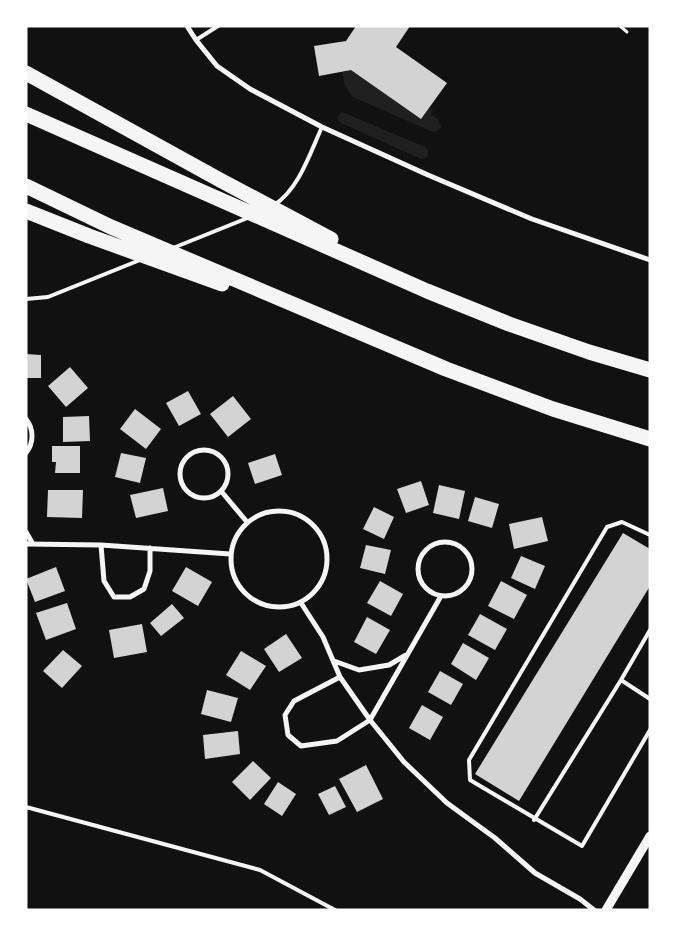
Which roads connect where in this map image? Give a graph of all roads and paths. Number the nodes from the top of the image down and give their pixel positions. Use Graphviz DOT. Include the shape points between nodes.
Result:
graph roads {
  1 [pos="187,26"];
  2 [pos="218,26"];
  3 [pos="620,26"];
  4 [pos="627,32"];
  5 [pos="196,40"];
  6 [pos="26,73"];
  7 [pos="26,114"];
  8 [pos="322,127"];
  9 [pos="26,186"];
  10 [pos="268,208"];
  11 [pos="26,211"];
  12 [pos="260,213"];
  13 [pos="315,237"];
  14 [pos="650,260"];
  15 [pos="248,289"];
  16 [pos="26,299"];
  17 [pos="650,370"];
  18 [pos="26,419"];
  19 [pos="650,439"];
  20 [pos="26,453"];
  21 [pos="221,491"];
  22 [pos="247,522"];
  23 [pos="26,532"];
  24 [pos="650,535"];
  25 [pos="26,544"];
  26 [pos="33,544"];
  27 [pos="101,545"];
  28 [pos="150,548"];
  29 [pos="230,554"];
  30 [pos="441,596"];
  31 [pos="301,603"];
  32 [pos="650,630"];
  33 [pos="407,655"];
  34 [pos="334,661"];
  35 [pos="340,676"];
  36 [pos="621,680"];
  37 [pos="650,699"];
  38 [pos="370,720"];
  39 [pos="650,730"];
  40 [pos="26,806"];
  41 [pos="534,820"];
  42 [pos="650,836"];
  43 [pos="335,910"];
  44 [pos="594,910"];
  45 [pos="606,910"];
  1 -- 5 [label="street"];
  2 -- 5 [label="lane"];
  3 -- 4 [label="path"];
  5 -- 8 [label="street" via="217,66 250,89"];
  6 -- 13 [label="highway" via="220,180"];
  7 -- 13 [label="highway" via="196,190"];
  8 -- 10 [label="lane" via="301,173 283,199"];
  8 -- 14 [label="street" via="532,219"];
  9 -- 15 [label="highway"];
  11 -- 15 [label="highway" via="89,236"];
  12 -- 16 [label="lane" via="48,297"];
  13 -- 17 [label="highway" via="426,291 518,327"];
  15 -- 19 [label="highway" via="544,406"];
  18 -- 20 [label="street" via="32,441"];
  21 -- 21 [label="street" via="207,498 191,495 185,490 179,474 184,459 198,451 220,456 228,477"];
  21 -- 22 [label="street"];
  22 -- 29 [label="street" via="233,542"];
  22 -- 31 [label="street" via="277,510 309,520 320,532 328,563 314,593"];
  23 -- 26 [label="street"];
  24 -- 41 [label="lane" via="622,522 607,527 469,760 470,780"];
  25 -- 26 [label="street"];
  26 -- 27 [label="street"];
  27 -- 28 [label="street"];
  27 -- 28 [label="street" via="104,581 114,597 130,597 144,590 150,571"];
  28 -- 29 [label="street"];
  29 -- 31 [label="street" via="236,583 258,603 272,607"];
  30 -- 30 [label="street" via="450,596 466,586 472,569 466,551 450,542 433,544 420,556 418,564 420,581 426,589"];
  30 -- 33 [label="street"];
  31 -- 34 [label="street"];
  32 -- 36 [label="lane"];
  33 -- 34 [label="street" via="389,665 359,670"];
  33 -- 38 [label="street"];
  34 -- 35 [label="street"];
  35 -- 38 [label="street"];
  35 -- 38 [label="street" via="294,701 285,715 288,736 301,746 337,741"];
  36 -- 37 [label="lane"];
  36 -- 41 [label="lane"];
  38 -- 44 [label="street" via="404,762 447,802 535,873"];
  39 -- 41 [label="lane" via="582,846"];
  40 -- 43 [label="lane" via="260,870"];
  42 -- 45 [label="street"];
}
